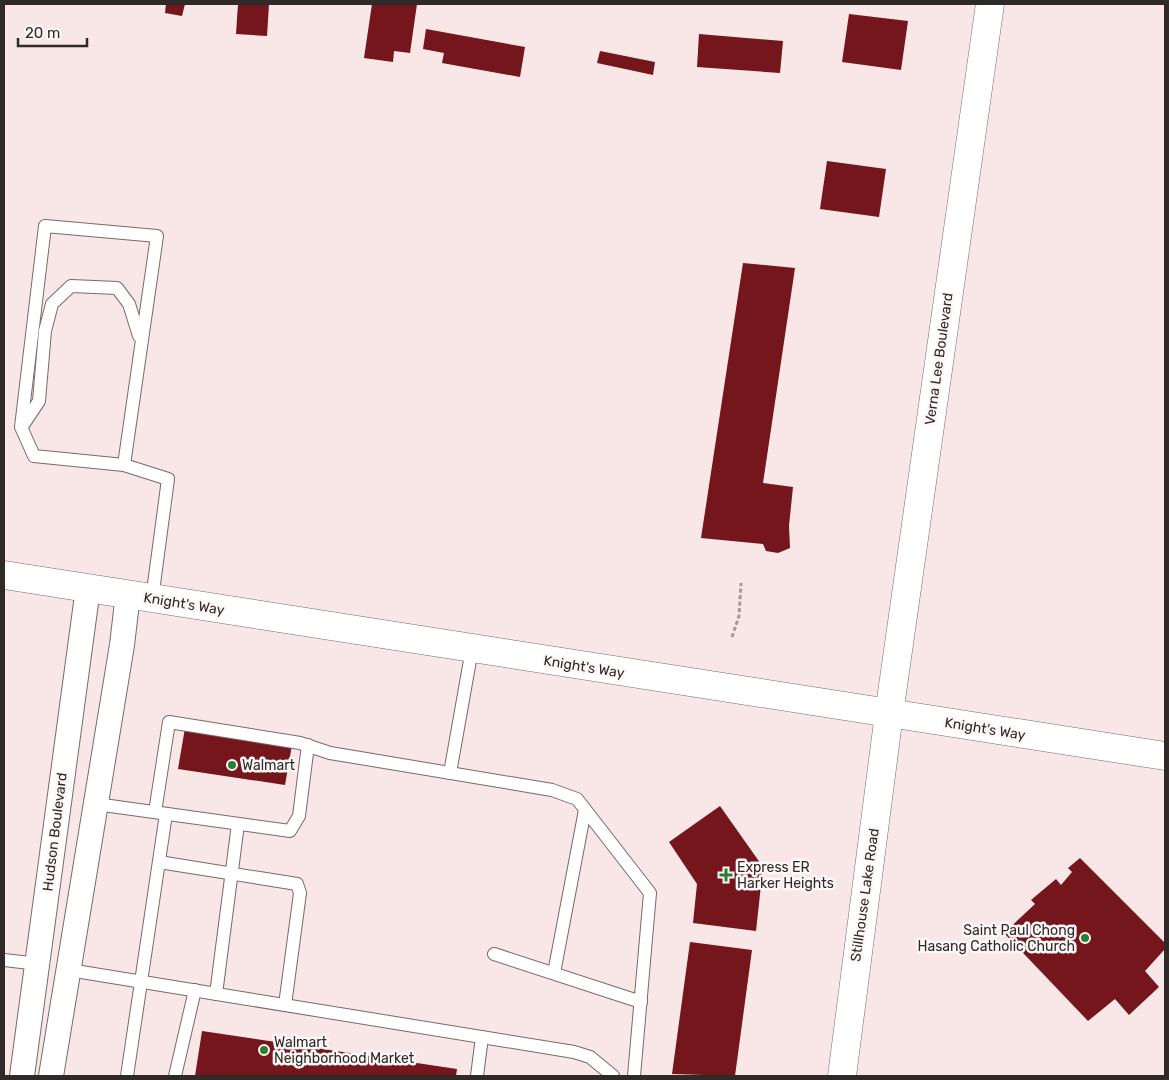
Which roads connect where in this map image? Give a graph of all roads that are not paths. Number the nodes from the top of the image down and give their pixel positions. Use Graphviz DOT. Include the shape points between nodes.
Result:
graph roads {
  1 [pos="990,4"];
  2 [pos="140,341"];
  3 [pos="22,427"];
  4 [pos="124,465"];
  5 [pos="4,575"];
  6 [pos="88,588"];
  7 [pos="140,596"];
  8 [pos="472,649"];
  9 [pos="889,714"];
  10 [pos="308,745"];
  11 [pos="1165,756"];
  12 [pos="450,773"];
  13 [pos="60,798"];
  14 [pos="96,804"];
  15 [pos="585,810"];
  16 [pos="161,813"];
  17 [pos="238,824"];
  18 [pos="159,862"];
  19 [pos="231,874"];
  20 [pos="494,954"];
  21 [pos="4,960"];
  22 [pos="39,964"];
  23 [pos="69,970"];
  24 [pos="554,973"];
  25 [pos="141,982"];
  26 [pos="195,990"];
  27 [pos="216,994"];
  28 [pos="641,1002"];
  29 [pos="285,1005"];
  30 [pos="482,1037"];
  31 [pos="22,1076"];
  32 [pos="51,1076"];
  33 [pos="128,1076"];
  34 [pos="175,1076"];
  35 [pos="477,1076"];
  36 [pos="613,1076"];
  37 [pos="634,1076"];
  38 [pos="842,1076"];
  1 -- 9 [label="main road, Verna Lee Boulevard"];
  2 -- 3 [label="lane" via="129,304 116,288 71,286 52,304 45,331 39,401"];
  2 -- 3 [label="lane" via="157,236 45,226"];
  2 -- 4 [label="lane"];
  3 -- 4 [label="lane" via="34,456"];
  4 -- 7 [label="lane" via="168,479"];
  5 -- 6 [label="main road, Knight's Way"];
  6 -- 7 [label="main road, Knight's Way"];
  6 -- 13 [label="street, Hudson Boulevard"];
  7 -- 8 [label="main road, Knight's Way"];
  7 -- 14 [label="street"];
  8 -- 9 [label="main road, Knight's Way"];
  8 -- 12 [label="lane"];
  9 -- 11 [label="main road, Knight's Way"];
  9 -- 38 [label="main road, Stillhouse Lake Road"];
  10 -- 12 [label="lane" via="330,753"];
  10 -- 16 [label="lane" via="169,722"];
  10 -- 17 [label="lane" via="299,816 290,831"];
  12 -- 15 [label="lane" via="552,790 577,799"];
  13 -- 14 [label="street"];
  13 -- 22 [label="street, Hudson Boulevard"];
  14 -- 16 [label="lane"];
  14 -- 23 [label="street"];
  15 -- 24 [label="lane"];
  15 -- 28 [label="lane" via="650,893"];
  16 -- 17 [label="lane"];
  16 -- 18 [label="lane"];
  17 -- 19 [label="lane"];
  18 -- 19 [label="lane"];
  18 -- 25 [label="lane"];
  19 -- 27 [label="lane"];
  19 -- 29 [label="lane" via="297,884 300,893"];
  20 -- 24 [label="lane"];
  21 -- 22 [label="lane"];
  22 -- 23 [label="street"];
  22 -- 31 [label="street, Hudson Boulevard"];
  23 -- 25 [label="lane"];
  23 -- 32 [label="street"];
  24 -- 28 [label="lane"];
  25 -- 26 [label="lane"];
  25 -- 33 [label="lane"];
  26 -- 27 [label="lane"];
  26 -- 34 [label="lane"];
  27 -- 29 [label="lane"];
  28 -- 37 [label="lane"];
  29 -- 30 [label="lane"];
  30 -- 35 [label="lane"];
  30 -- 36 [label="lane" via="574,1052 590,1057"];
}
